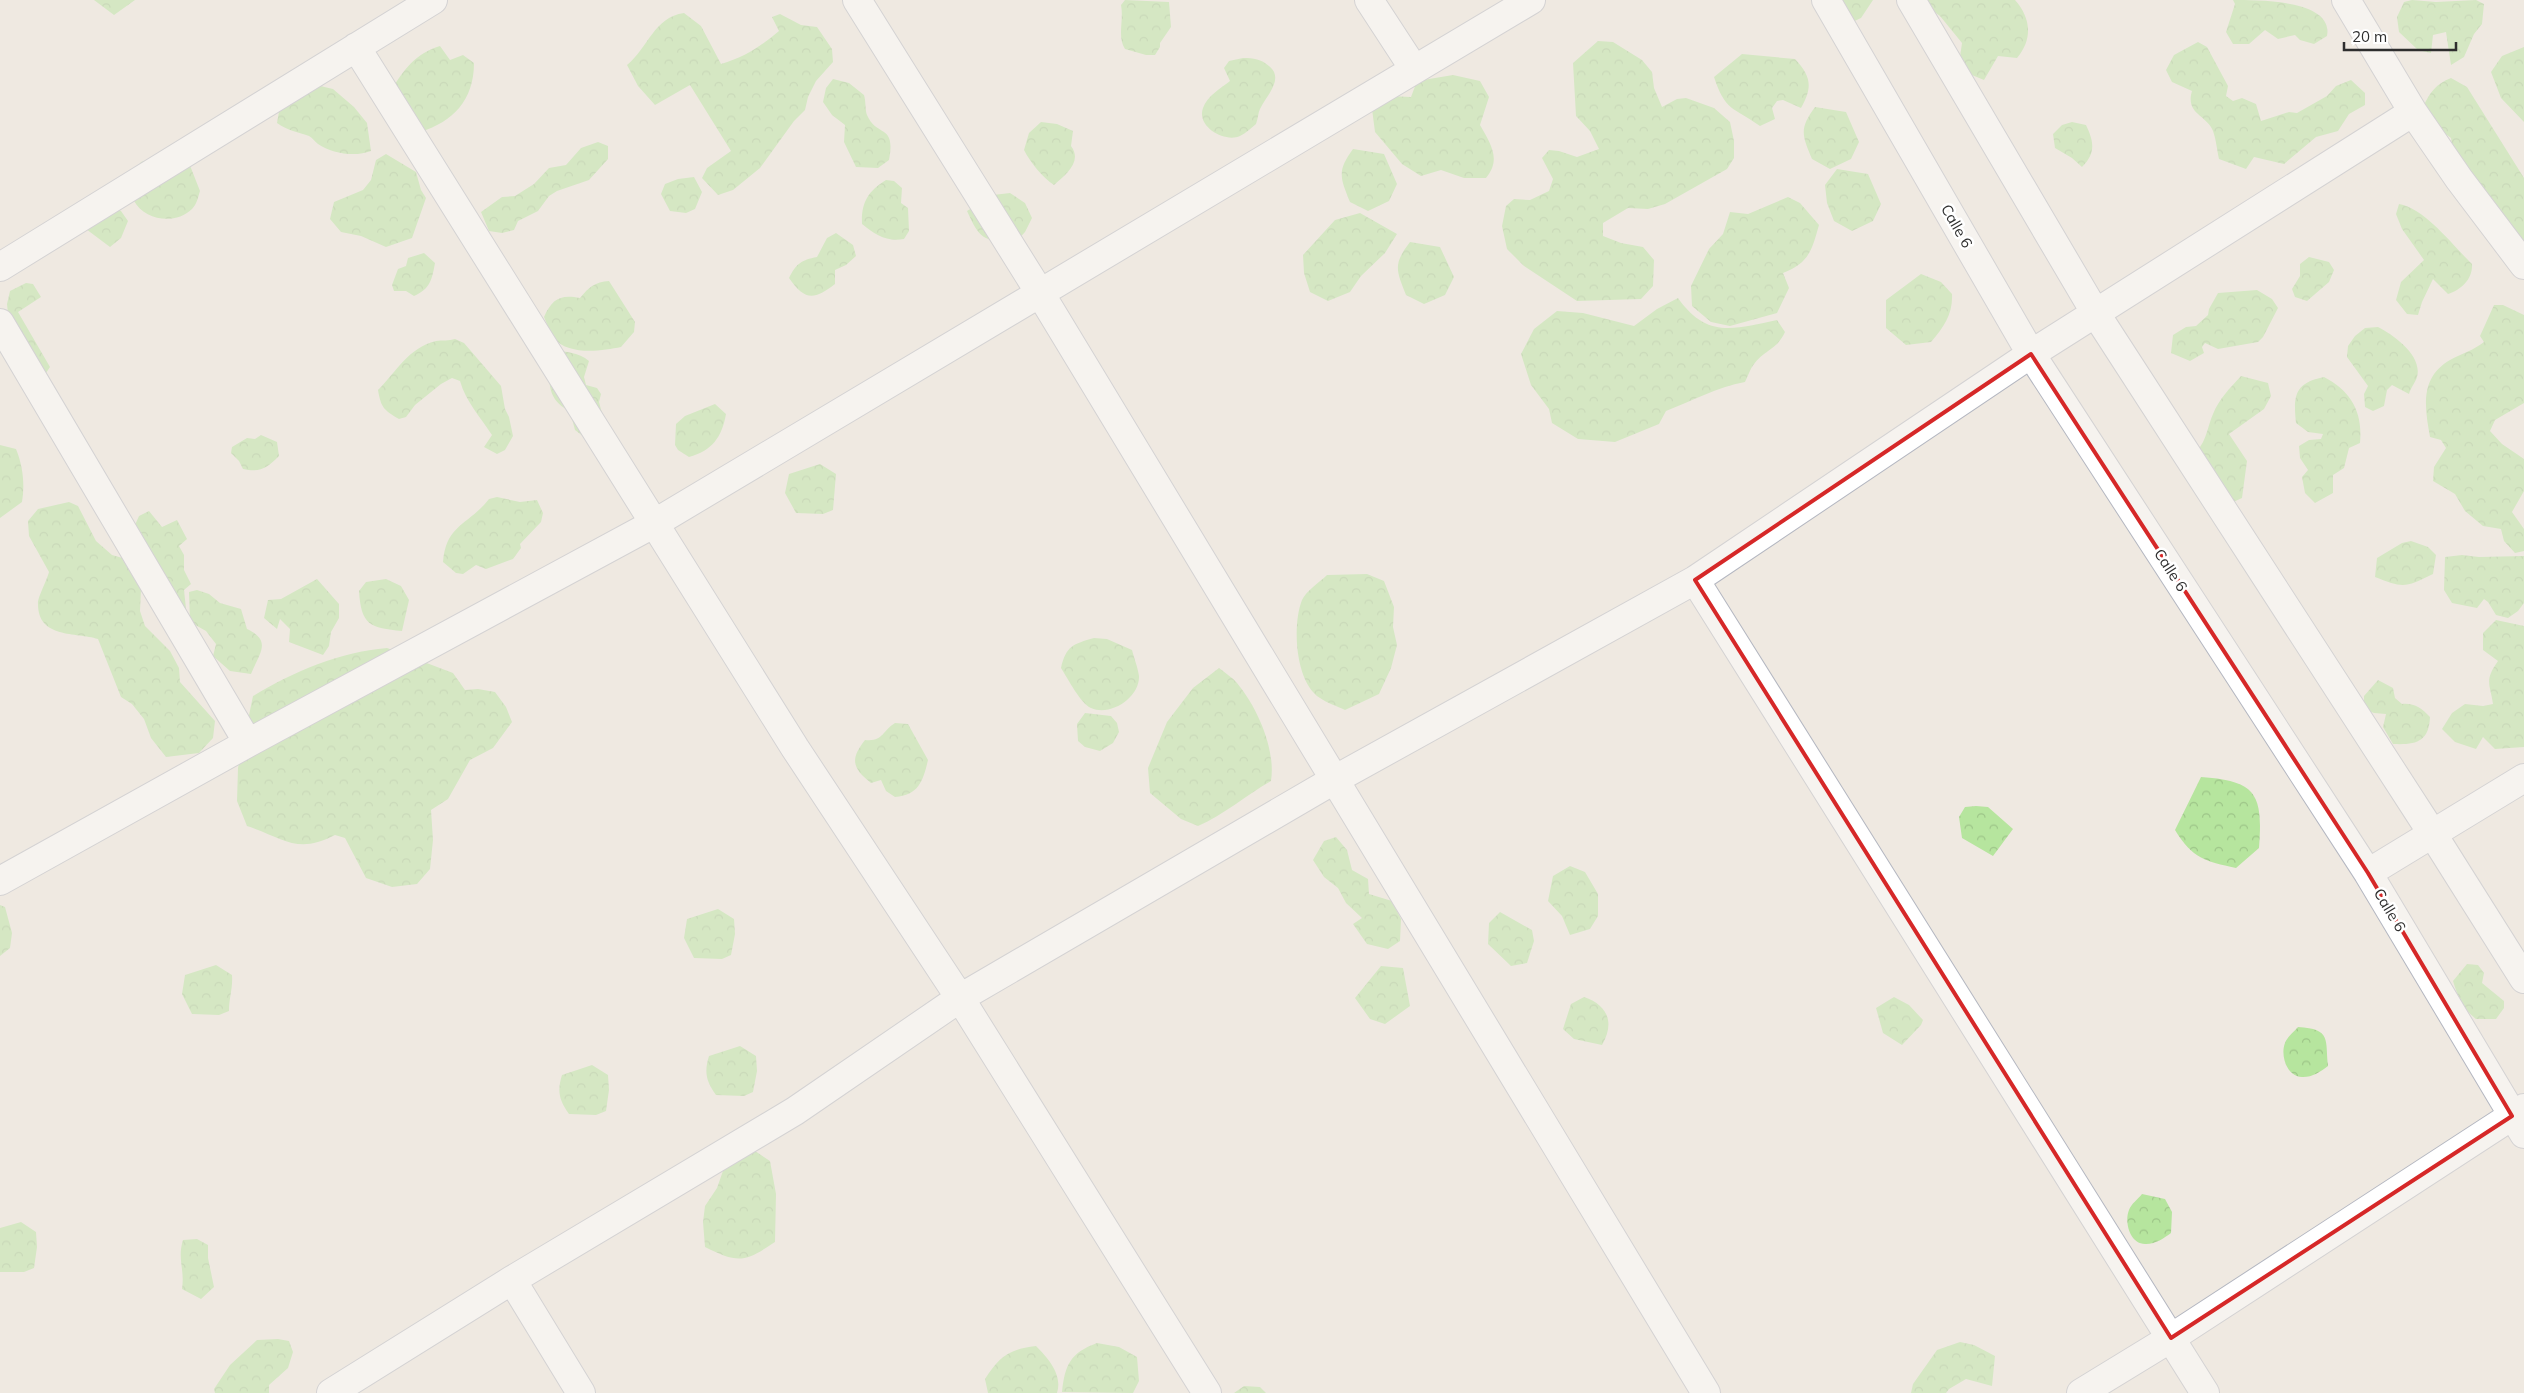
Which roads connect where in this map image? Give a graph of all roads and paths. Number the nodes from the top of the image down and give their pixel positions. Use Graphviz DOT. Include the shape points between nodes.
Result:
graph roads {
  1 [pos="434,0"];
  2 [pos="858,0"];
  3 [pos="1369,0"];
  4 [pos="1531,0"];
  5 [pos="1826,0"];
  6 [pos="1911,0"];
  7 [pos="2346,0"];
  8 [pos="356,47"];
  9 [pos="1414,70"];
  10 [pos="2413,112"];
  11 [pos="2524,265"];
  12 [pos="0,267"];
  13 [pos="1040,293"];
  14 [pos="2096,314"];
  15 [pos="0,324"];
  16 [pos="2031,354"];
  17 [pos="655,522"];
  18 [pos="1695,580"];
  19 [pos="248,743"];
  20 [pos="2524,778"];
  21 [pos="1334,780"];
  22 [pos="2432,833"];
  23 [pos="2368,873"];
  24 [pos="0,881"];
  25 [pos="2524,979"];
  26 [pos="960,998"];
  27 [pos="2520,1119"];
  28 [pos="512,1280"];
  29 [pos="2171,1338"];
  30 [pos="331,1393"];
  31 [pos="581,1393"];
  32 [pos="1207,1393"];
  33 [pos="1706,1393"];
  34 [pos="2081,1393"];
  35 [pos="2205,1393"];
  1 -- 8 [label="street"];
  2 -- 13 [label="street"];
  3 -- 9 [label="street"];
  4 -- 9 [label="street"];
  5 -- 16 [label="street, Calle 6"];
  6 -- 14 [label="street"];
  7 -- 10 [label="street"];
  8 -- 12 [label="street"];
  8 -- 17 [label="street"];
  9 -- 13 [label="street"];
  10 -- 11 [label="street"];
  10 -- 14 [label="street"];
  13 -- 17 [label="street"];
  13 -- 21 [label="street"];
  14 -- 16 [label="street"];
  14 -- 22 [label="street"];
  15 -- 19 [label="street"];
  16 -- 18 [label="street"];
  16 -- 23 [label="street, Calle 6"];
  17 -- 19 [label="street"];
  17 -- 26 [label="street" via="795,748"];
  18 -- 21 [label="street"];
  18 -- 29 [label="street"];
  19 -- 24 [label="street"];
  20 -- 22 [label="street"];
  21 -- 26 [label="street"];
  21 -- 33 [label="street"];
  22 -- 23 [label="street"];
  22 -- 25 [label="street"];
  23 -- 27 [label="street, Calle 6"];
  26 -- 28 [label="street" via="795,1111"];
  26 -- 32 [label="street"];
  27 -- 29 [label="street"];
  28 -- 30 [label="street"];
  28 -- 31 [label="street"];
  29 -- 34 [label="street"];
  29 -- 35 [label="street"];
}
